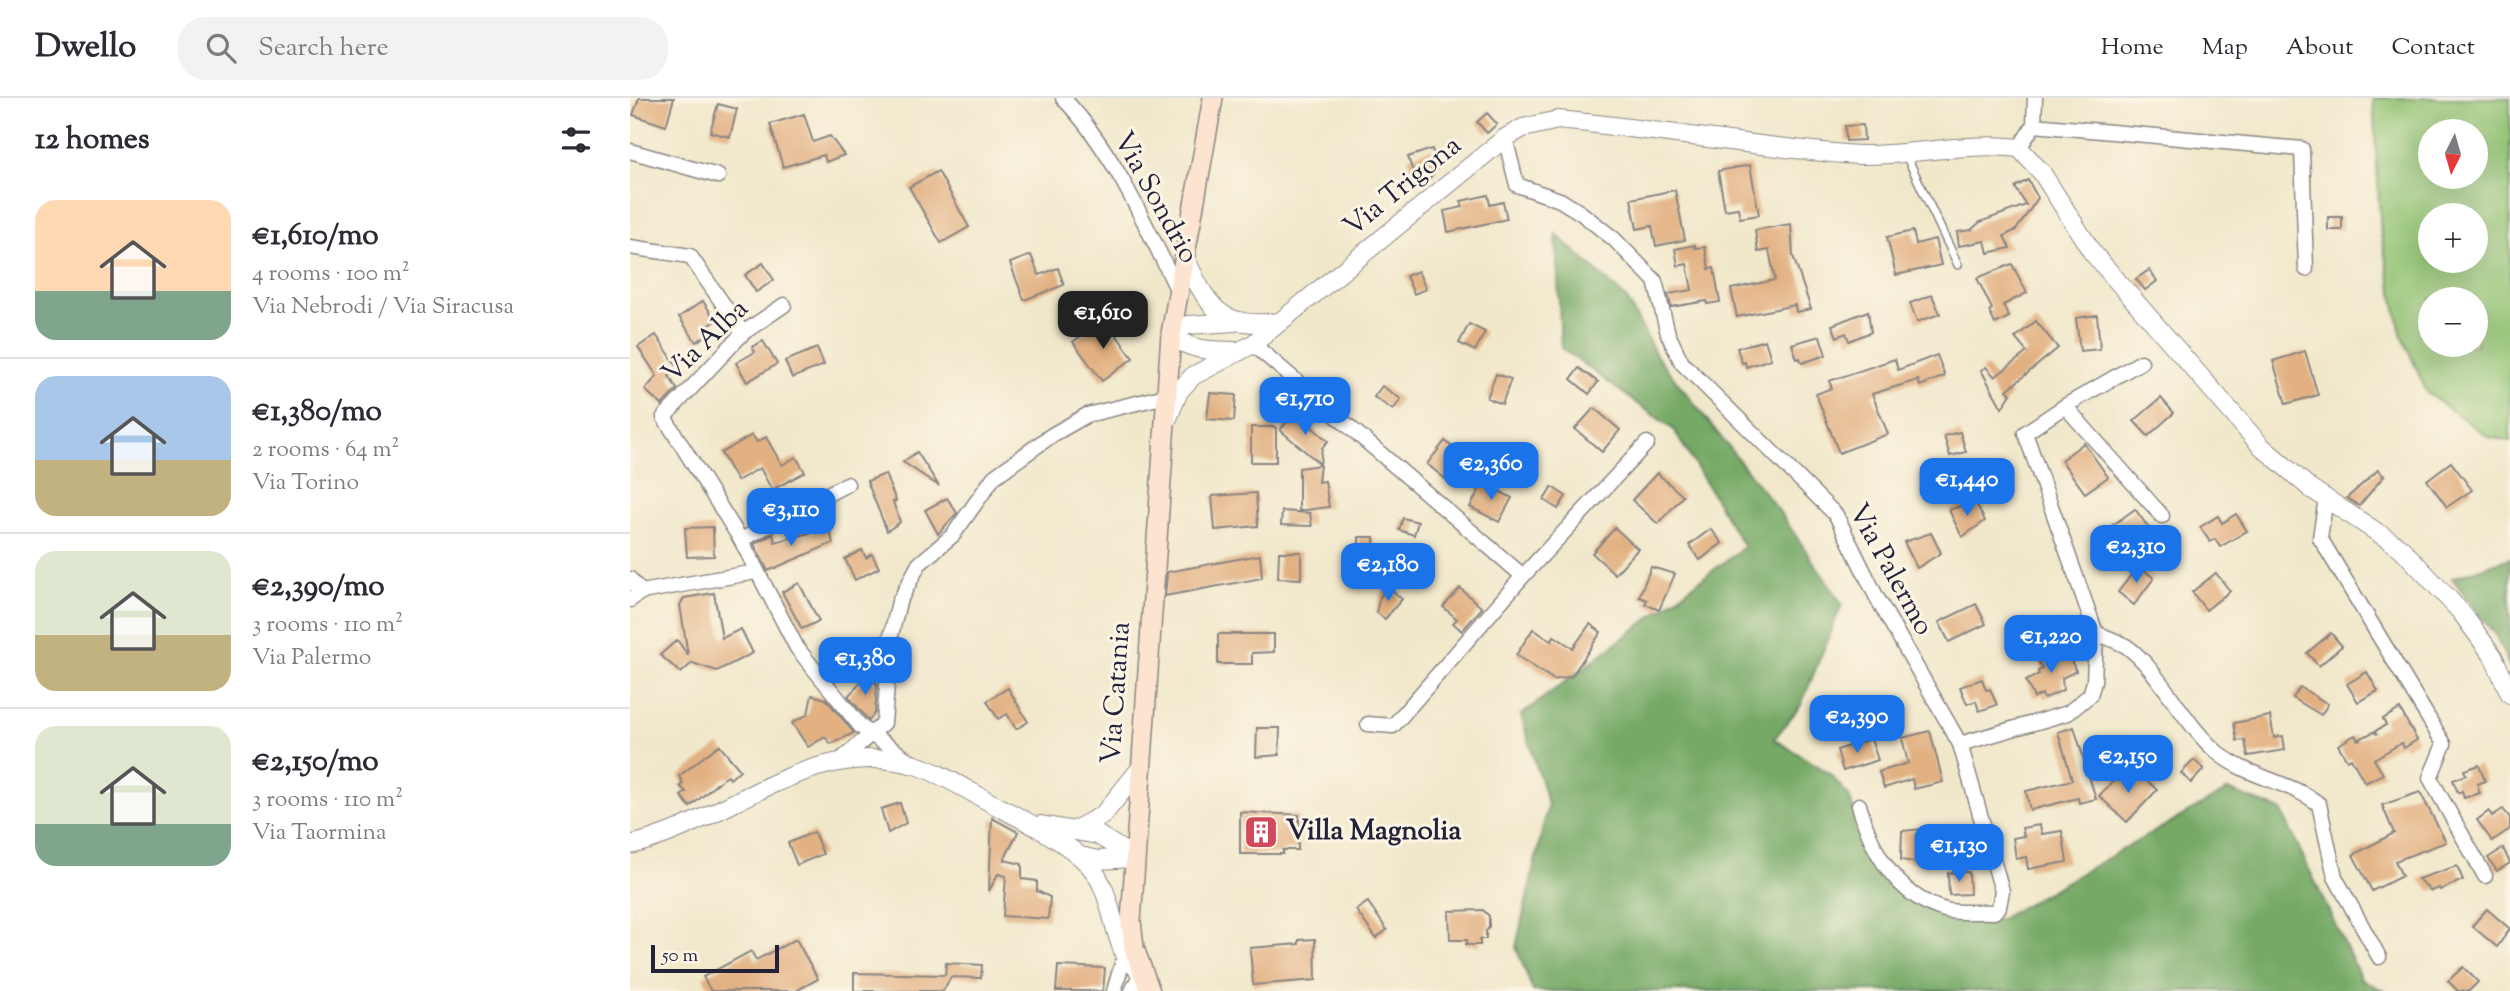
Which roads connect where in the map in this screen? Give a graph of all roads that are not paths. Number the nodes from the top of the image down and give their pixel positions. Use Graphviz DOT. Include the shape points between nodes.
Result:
graph roads {
  1 [pos="1063,98"];
  2 [pos="1213,98"];
  3 [pos="2035,98"];
  4 [pos="2034,125"];
  5 [pos="1505,138"];
  6 [pos="2019,148"];
  7 [pos="630,151"];
  8 [pos="1905,152"];
  9 [pos="718,176"];
  10 [pos="630,247"];
  11 [pos="1185,257"];
  12 [pos="1958,265"];
  13 [pos="2305,269"];
  14 [pos="1177,289"];
  15 [pos="784,305"];
  16 [pos="1235,322"];
  17 [pos="1280,322"];
  18 [pos="743,333"];
  19 [pos="1171,334"];
  20 [pos="1248,347"];
  21 [pos="2141,362"];
  22 [pos="1166,396"];
  23 [pos="2065,406"];
  24 [pos="1162,434"];
  25 [pos="1647,443"];
  26 [pos="847,484"];
  27 [pos="2326,498"];
  28 [pos="2162,516"];
  29 [pos="741,540"];
  30 [pos="756,572"];
  31 [pos="1523,576"];
  32 [pos="630,579"];
  33 [pos="635,596"];
  34 [pos="2096,633"];
  35 [pos="2510,694"];
  36 [pos="1368,724"];
  37 [pos="872,737"];
  38 [pos="1960,744"];
  39 [pos="843,758"];
  40 [pos="916,765"];
  41 [pos="1140,769"];
  42 [pos="1859,805"];
  43 [pos="1017,816"];
  44 [pos="1073,831"];
  45 [pos="630,845"];
  46 [pos="1080,856"];
  47 [pos="1135,858"];
  48 [pos="2485,876"];
  49 [pos="1124,925"];
  50 [pos="1125,955"];
  51 [pos="2379,957"];
  52 [pos="1145,982"];
  53 [pos="1112,991"];
  54 [pos="1132,991"];
  1 -- 14 [label="street, Via Sondrio" via="1128,191"];
  2 -- 11 [label="main road, Via Catania"];
  3 -- 4 [label="street"];
  4 -- 6 [label="street"];
  4 -- 13 [label="street" via="2302,149"];
  5 -- 8 [label="street, Via Trigona" via="1523,128 1559,121 1846,154"];
  5 -- 17 [label="street, Via Trigona"];
  5 -- 38 [label="street, Via Palermo" via="1517,185 1581,213 1655,281 1668,334 1682,363 1836,515"];
  6 -- 8 [label="street, Via Trigona" via="1990,144"];
  6 -- 27 [label="street" via="2042,173 2092,252 2260,446"];
  7 -- 9 [label="street"];
  8 -- 12 [label="lane"];
  10 -- 18 [label="street" via="690,256"];
  11 -- 14 [label="main road, Via Catania"];
  11 -- 16 [label="street" via="1203,295 1216,311"];
  14 -- 19 [label="main road, Via Catania"];
  15 -- 18 [label="street, Via Alba"];
  16 -- 17 [label="street"];
  16 -- 19 [label="street" via="1188,325"];
  17 -- 20 [label="street, Via Trigona"];
  18 -- 29 [label="street, Via Alba" via="664,417"];
  19 -- 20 [label="street" via="1195,349"];
  19 -- 22 [label="main road, Via Catania"];
  20 -- 24 [label="street, Via Trigona" via="1193,376 1179,391"];
  20 -- 31 [label="street"];
  21 -- 23 [label="street"];
  22 -- 24 [label="main road, Via Catania"];
  22 -- 37 [label="street" via="1087,415 994,477 953,535 919,564 899,602 891,635 884,723"];
  23 -- 28 [label="street"];
  23 -- 34 [label="street" via="2025,433"];
  24 -- 41 [label="main road, Via Catania"];
  25 -- 31 [label="street"];
  26 -- 29 [label="street"];
  27 -- 35 [label="street" via="2401,548 2461,612 2493,656"];
  27 -- 48 [label="street" via="2320,538 2444,744 2430,778"];
  29 -- 30 [label="street"];
  30 -- 33 [label="street"];
  30 -- 37 [label="street" via="797,648"];
  31 -- 36 [label="street" via="1393,726"];
  32 -- 33 [label="street"];
  34 -- 38 [label="street" via="2094,682 2090,695 2079,705 2068,713"];
  34 -- 51 [label="street" via="2126,646 2220,755 2305,793 2319,804 2335,877"];
  37 -- 39 [label="street"];
  37 -- 40 [label="street"];
  38 -- 42 [label="street, Via Palermo" via="2002,891 1994,912 1945,910 1916,895 1880,860"];
  39 -- 40 [label="street"];
  39 -- 45 [label="street"];
  40 -- 43 [label="street"];
  41 -- 44 [label="street" via="1103,815"];
  41 -- 47 [label="main road, Via Catania"];
  43 -- 44 [label="street" via="1052,829"];
  43 -- 46 [label="street"];
  44 -- 47 [label="street" via="1098,835"];
  46 -- 47 [label="street"];
  46 -- 49 [label="street"];
  47 -- 49 [label="main road, Via Catania"];
  49 -- 50 [label="street"];
  49 -- 52 [label="main road, Via Catania"];
  49 -- 53 [label="street"];
  50 -- 52 [label="street"];
  50 -- 53 [label="street"];
  52 -- 54 [label="street"];
}
